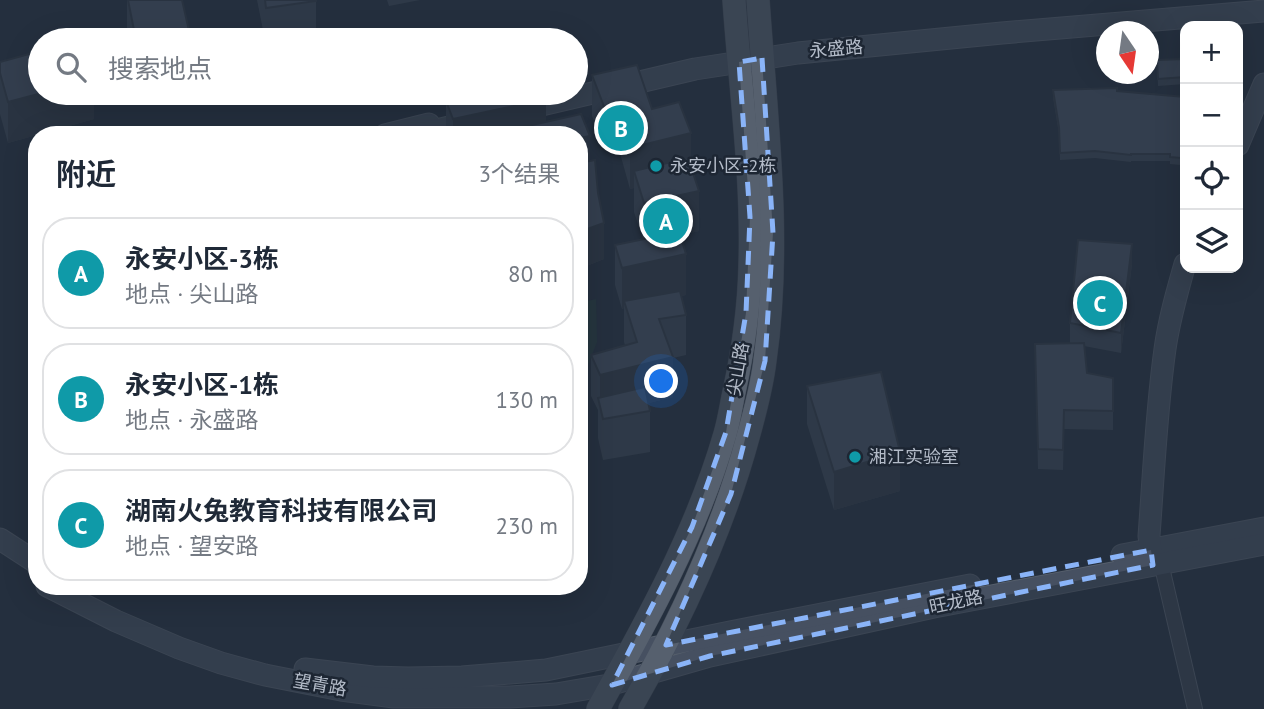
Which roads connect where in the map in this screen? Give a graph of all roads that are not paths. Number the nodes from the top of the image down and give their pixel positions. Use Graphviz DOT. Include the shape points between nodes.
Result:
graph roads {
  1 [pos="734,0"];
  2 [pos="758,0"];
  3 [pos="1264,4"];
  4 [pos="1264,11"];
  5 [pos="762,54"];
  6 [pos="738,58"];
  7 [pos="1264,84"];
  8 [pos="588,87"];
  9 [pos="588,94"];
  10 [pos="1264,103"];
  11 [pos="512,105"];
  12 [pos="542,105"];
  13 [pos="423,126"];
  14 [pos="453,126"];
  15 [pos="1243,133"];
  16 [pos="1243,151"];
  17 [pos="1182,273"];
  18 [pos="1191,273"];
  19 [pos="1264,528"];
  20 [pos="0,539"];
  21 [pos="1264,544"];
  22 [pos="0,557"];
  23 [pos="1156,557"];
  24 [pos="28,558"];
  25 [pos="28,575"];
  26 [pos="65,595"];
  27 [pos="94,595"];
  28 [pos="666,645"];
  29 [pos="629,653"];
  30 [pos="651,673"];
  31 [pos="612,685"];
  32 [pos="598,709"];
  33 [pos="630,709"];
  34 [pos="1195,709"];
  1 -- 6 [label="main road, 尖山路"];
  2 -- 5 [label="main road, 尖山路"];
  3 -- 5 [label="main road, 永盛路" via="798,46"];
  4 -- 5 [label="main road, 永盛路"];
  5 -- 6 [label="main road, 永盛路"];
  5 -- 28 [label="main road, 尖山路" via="773,233 765,361 731,494"];
  6 -- 8 [label="main road, 永盛路" via="693,63"];
  6 -- 9 [label="main road, 永盛路"];
  6 -- 29 [label="main road, 尖山路" via="750,267 737,378 726,432 692,527"];
  7 -- 15 [label="main road"];
  10 -- 16 [label="main road"];
  11 -- 13 [label="main road"];
  12 -- 14 [label="main road, 永盛路"];
  17 -- 23 [label="main road" via="1164,360 1150,522"];
  18 -- 23 [label="main road" via="1172,348"];
  19 -- 23 [label="main road, 旺龙路"];
  20 -- 24 [label="main road"];
  21 -- 23 [label="main road, 旺龙路"];
  22 -- 25 [label="main road"];
  23 -- 28 [label="main road, 旺龙路"];
  23 -- 30 [label="main road, 旺龙路" via="709,656"];
  23 -- 34 [label="street"];
  26 -- 31 [label="main road, 望青路" via="190,652 265,675 341,690 449,698 556,694"];
  27 -- 29 [label="main road, 望青路" via="202,643 337,674 408,678 502,675"];
  28 -- 29 [label="main road, 望青路"];
  28 -- 30 [label="main road, 尖山路"];
  29 -- 31 [label="main road, 尖山路"];
  30 -- 31 [label="main road, 望青路"];
  30 -- 33 [label="main road, 尖山路"];
  31 -- 32 [label="main road, 尖山路"];
}
